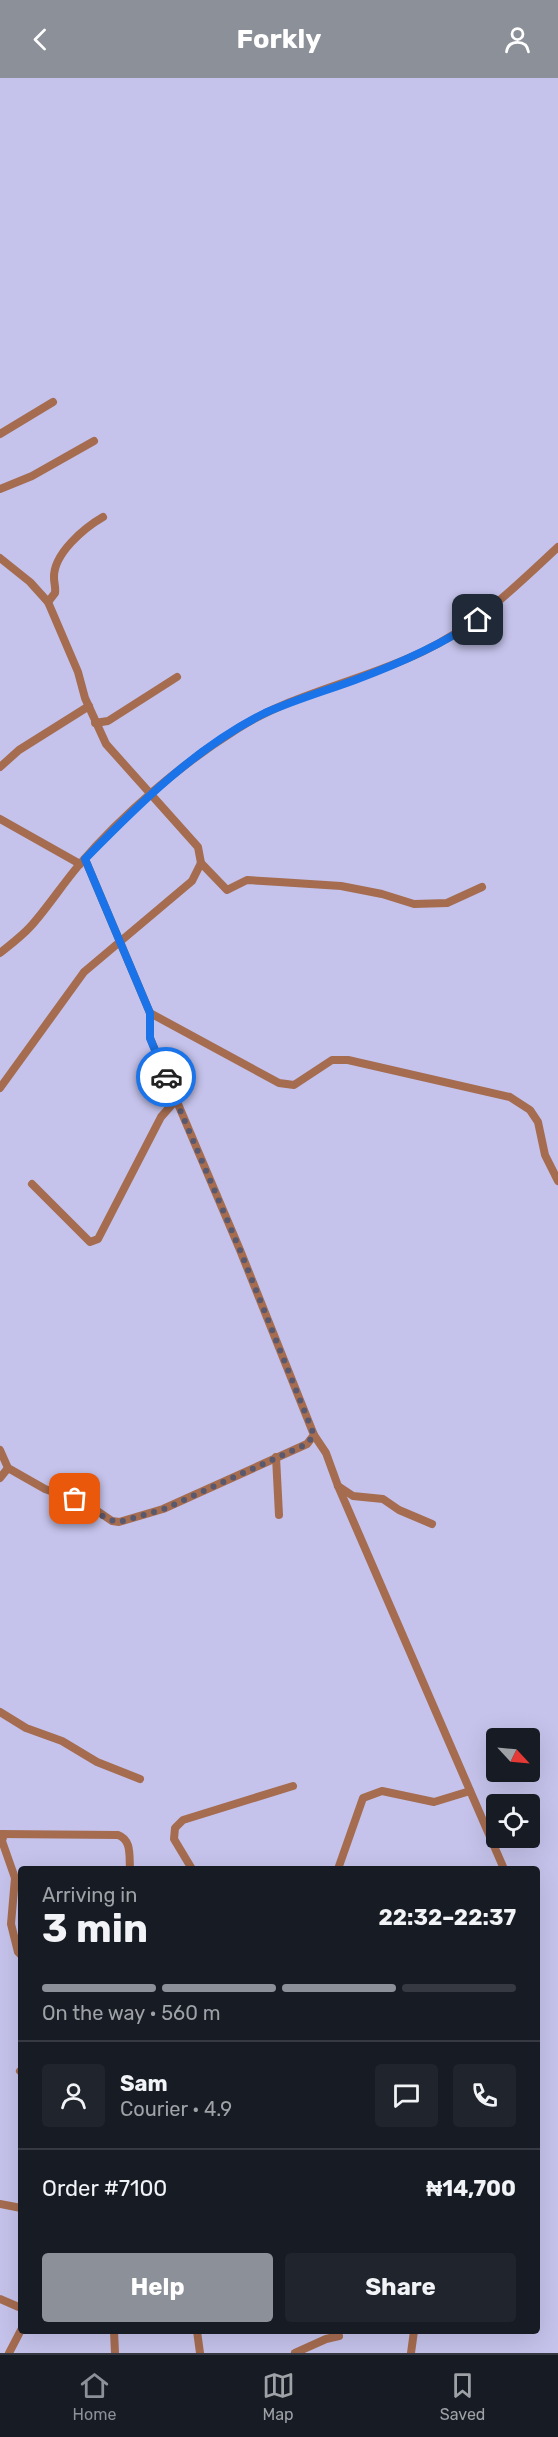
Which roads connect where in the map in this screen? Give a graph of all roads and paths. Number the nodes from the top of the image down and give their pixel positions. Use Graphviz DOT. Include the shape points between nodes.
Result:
graph roads {
  1 [pos="53,402"];
  2 [pos="0,434"];
  3 [pos="94,441"];
  4 [pos="0,489"];
  5 [pos="103,517"];
  6 [pos="558,547"];
  7 [pos="0,558"];
  8 [pos="48,602"];
  9 [pos="177,678"];
  10 [pos="89,706"];
  11 [pos="95,723"];
  12 [pos="0,767"];
  13 [pos="152,794"];
  14 [pos="0,819"];
  15 [pos="82,862"];
  16 [pos="201,863"];
  17 [pos="483,887"];
  18 [pos="120,943"];
  19 [pos="0,953"];
  20 [pos="150,1013"];
  21 [pos="0,1088"];
  22 [pos="176,1100"];
  23 [pos="558,1181"];
  24 [pos="32,1184"];
  25 [pos="314,1435"];
  26 [pos="0,1450"];
  27 [pos="276,1457"];
  28 [pos="8,1468"];
  29 [pos="0,1478"];
  30 [pos="338,1486"];
  31 [pos="279,1515"];
  32 [pos="432,1524"];
  33 [pos="0,1712"];
  34 [pos="140,1779"];
  35 [pos="292,1786"];
  36 [pos="470,1791"];
  37 [pos="2,1834"];
  38 [pos="130,1866"];
  39 [pos="190,1866"];
  40 [pos="339,1866"];
  41 [pos="503,1866"];
  42 [pos="18,1952"];
  43 [pos="0,2204"];
  44 [pos="18,2207"];
  45 [pos="0,2299"];
  46 [pos="18,2307"];
  47 [pos="19,2334"];
  48 [pos="114,2334"];
  49 [pos="197,2334"];
  50 [pos="414,2334"];
  51 [pos="339,2336"];
  52 [pos="9,2353"];
  53 [pos="115,2353"];
  54 [pos="200,2353"];
  55 [pos="295,2353"];
  56 [pos="411,2353"];
  1 -- 2 [label="street"];
  3 -- 4 [label="street"];
  5 -- 8 [label="street" via="84,528 63,555 53,577 55,592"];
  6 -- 13 [label="street" via="478,620 458,633 421,653 248,722 217,741"];
  7 -- 8 [label="street"];
  8 -- 10 [label="street"];
  9 -- 11 [label="street" via="108,721"];
  10 -- 11 [label="street"];
  10 -- 12 [label="street" via="19,750"];
  11 -- 13 [label="street" via="106,744"];
  13 -- 15 [label="street"];
  13 -- 16 [label="street" via="198,847"];
  14 -- 15 [label="street"];
  15 -- 18 [label="street"];
  15 -- 19 [label="street" via="29,928"];
  16 -- 17 [label="street" via="227,890 247,880 330,885 414,904 447,903"];
  16 -- 18 [label="street" via="192,881"];
  18 -- 20 [label="street"];
  18 -- 21 [label="street" via="84,972"];
  20 -- 22 [label="street" via="150,1038"];
  20 -- 23 [label="street" via="279,1083 294,1084 332,1060 348,1060 510,1097 530,1110 538,1122 544,1155"];
  22 -- 24 [label="street" via="161,1117 98,1239 90,1242"];
  22 -- 25 [label="street"];
  25 -- 27 [label="street" via="307,1444"];
  25 -- 30 [label="street" via="326,1452"];
  26 -- 28 [label="street"];
  27 -- 28 [label="street" via="164,1509 119,1522"];
  27 -- 31 [label="street"];
  28 -- 29 [label="street"];
  30 -- 32 [label="street" via="353,1496 383,1498 399,1510"];
  30 -- 36 [label="street"];
  33 -- 34 [label="street" via="26,1728"];
  35 -- 39 [label="street" via="183,1820 175,1828 174,1839"];
  36 -- 40 [label="street" via="434,1802 382,1791 363,1798"];
  36 -- 41 [label="street"];
  37 -- 38 [label="street" via="118,1835 128,1844"];
  37 -- 42 [label="street" via="15,1878 11,1924"];
  43 -- 44 [label="street"];
  45 -- 46 [label="street"];
  47 -- 52 [label="street"];
  48 -- 53 [label="street"];
  49 -- 54 [label="street"];
  50 -- 56 [label="street"];
  51 -- 55 [label="street"];
}
